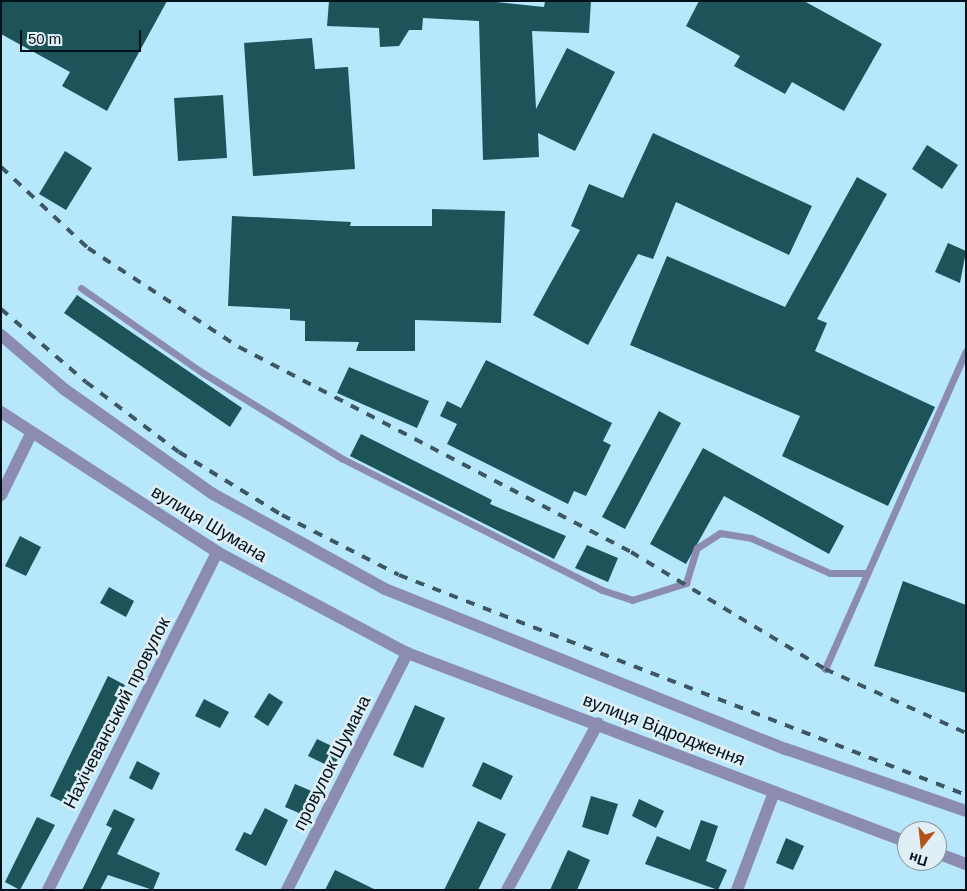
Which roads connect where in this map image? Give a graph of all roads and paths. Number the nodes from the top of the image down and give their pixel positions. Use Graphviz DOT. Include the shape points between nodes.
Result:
graph roads {
  1 [pos="81,288"];
  2 [pos="1,335"];
  3 [pos="966,351"];
  4 [pos="1,412"];
  5 [pos="31,434"];
  6 [pos="1,495"];
  7 [pos="217,552"];
  8 [pos="866,573"];
  9 [pos="407,653"];
  10 [pos="825,669"];
  11 [pos="598,723"];
  12 [pos="774,792"];
  13 [pos="966,811"];
  14 [pos="897,838"];
  15 [pos="947,857"];
  16 [pos="966,864"];
  17 [pos="48,890"];
  18 [pos="287,890"];
  19 [pos="507,890"];
  20 [pos="737,890"];
  1 -- 8 [label="lane" via="203,373 342,459 602,590 632,600 686,583 697,548 720,533 751,538 830,573"];
  2 -- 13 [label="street" via="64,389 213,494 385,589 786,749"];
  3 -- 8 [label="lane"];
  4 -- 5 [label="street, вулиця Шумана"];
  5 -- 6 [label="street"];
  5 -- 7 [label="street, вулиця Шумана"];
  7 -- 9 [label="street, вулиця Шумана"];
  7 -- 17 [label="street, Нахічеванський провулок"];
  8 -- 10 [label="lane"];
  9 -- 11 [label="street, вулиця Відродження"];
  9 -- 18 [label="street, провулок Шумана"];
  11 -- 12 [label="street, вулиця Відродження"];
  11 -- 19 [label="street"];
  12 -- 14 [label="street, вулиця Відродження"];
  12 -- 20 [label="street"];
  15 -- 16 [label="street"];
}
